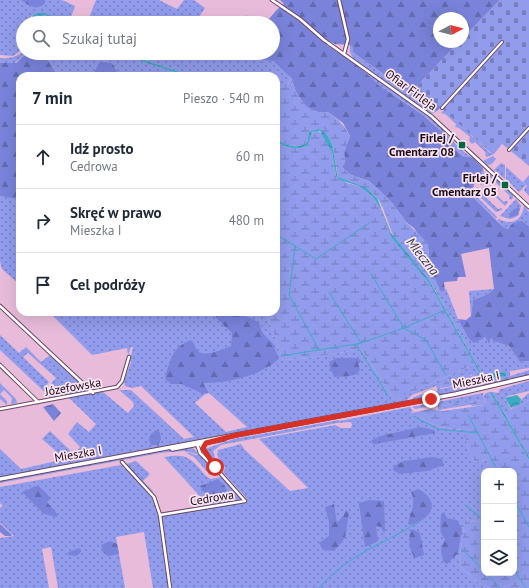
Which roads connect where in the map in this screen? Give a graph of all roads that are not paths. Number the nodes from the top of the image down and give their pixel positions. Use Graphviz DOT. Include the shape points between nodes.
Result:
graph roads {
  1 [pos="272,0"];
  2 [pos="339,0"];
  3 [pos="502,42"];
  4 [pos="347,47"];
  5 [pos="339,51"];
  6 [pos="344,54"];
  7 [pos="442,108"];
  8 [pos="529,128"];
  9 [pos="509,150"];
  10 [pos="529,207"];
  11 [pos="0,306"];
  12 [pos="129,357"];
  13 [pos="0,365"];
  14 [pos="529,377"];
  15 [pos="93,392"];
  16 [pos="38,402"];
  17 [pos="0,409"];
  18 [pos="237,435"];
  19 [pos="206,443"];
  20 [pos="198,444"];
  21 [pos="203,448"];
  22 [pos="122,462"];
  23 [pos="215,467"];
  24 [pos="0,479"];
  25 [pos="160,515"];
  26 [pos="170,588"];
  1 -- 5 [label="street, Ofiar Firleja"];
  2 -- 4 [label="street" via="347,32"];
  3 -- 7 [label="street"];
  4 -- 5 [label="street"];
  4 -- 6 [label="street"];
  5 -- 6 [label="street, Ofiar Firleja"];
  6 -- 10 [label="street, Ofiar Firleja" via="431,116"];
  8 -- 9 [label="street"];
  11 -- 15 [label="street"];
  12 -- 15 [label="street, Józefowska" via="119,385"];
  13 -- 16 [label="street"];
  14 -- 18 [label="street, Mieszka I" via="481,390"];
  15 -- 16 [label="street, Józefowska"];
  16 -- 17 [label="street, Józefowska"];
  18 -- 19 [label="street, Mieszka I"];
  18 -- 20 [label="street, Mieszka I"];
  19 -- 20 [label="street, Mieszka I"];
  19 -- 21 [label="street"];
  20 -- 21 [label="street, Cedrowa"];
  20 -- 23 [label="street, Cedrowa" via="200,453"];
  20 -- 24 [label="street, Mieszka I"];
  21 -- 23 [label="street, Cedrowa"];
  22 -- 25 [label="street" via="152,492"];
  23 -- 25 [label="street, Cedrowa" via="245,501"];
  25 -- 26 [label="street"];
}
